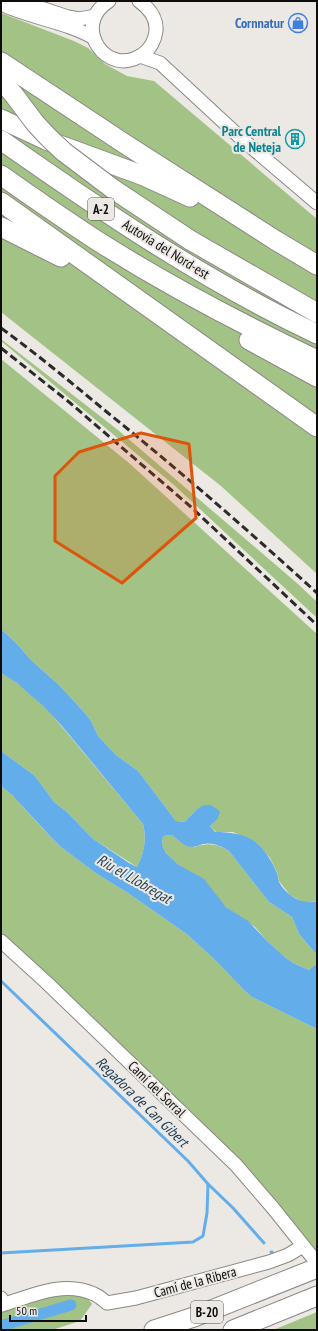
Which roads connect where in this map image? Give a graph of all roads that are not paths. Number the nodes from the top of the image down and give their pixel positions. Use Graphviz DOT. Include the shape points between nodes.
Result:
graph roads {
  1 [pos="20,1"];
  2 [pos="109,1"];
  3 [pos="1,4"];
  4 [pos="145,4"];
  5 [pos="95,16"];
  6 [pos="94,38"];
  7 [pos="153,42"];
  8 [pos="140,56"];
  9 [pos="1,62"];
  10 [pos="160,63"];
  11 [pos="1,80"];
  12 [pos="1,119"];
  13 [pos="1,140"];
  14 [pos="1,175"];
  15 [pos="163,176"];
  16 [pos="1,202"];
  17 [pos="317,203"];
  18 [pos="1,227"];
  19 [pos="96,240"];
  20 [pos="317,265"];
  21 [pos="317,313"];
  22 [pos="184,332"];
  23 [pos="317,334"];
  24 [pos="317,360"];
  25 [pos="317,377"];
  26 [pos="317,427"];
  27 [pos="1,941"];
  28 [pos="303,1246"];
  29 [pos="317,1264"];
  30 [pos="317,1268"];
  31 [pos="317,1296"];
  32 [pos="1,1298"];
  33 [pos="154,1330"];
  34 [pos="233,1330"];
  1 -- 5 [label="street" via="68,17 79,19"];
  2 -- 5 [label="street"];
  3 -- 6 [label="street" via="79,30"];
  4 -- 7 [label="street" via="152,13 155,25"];
  5 -- 6 [label="street" via="92,23"];
  6 -- 8 [label="street" via="102,52 111,58 127,60"];
  7 -- 8 [label="street"];
  7 -- 10 [label="street"];
  8 -- 10 [label="street"];
  9 -- 15 [label="highway" via="125,144"];
  10 -- 17 [label="street" via="243,140"];
  11 -- 21 [label="highway, bridge" via="49,138 113,189 190,240"];
  12 -- 15 [label="highway" via="46,140 124,168"];
  13 -- 23 [label="highway, Autovia del Nord-est / A-2" via="157,245 263,308"];
  14 -- 19 [label="highway, Autovia del Nord-est / A-2"];
  15 -- 20 [label="highway"];
  16 -- 22 [label="highway"];
  18 -- 22 [label="highway" via="77,265"];
  19 -- 24 [label="highway, Autovia del Nord-est / A-2" via="212,308"];
  19 -- 25 [label="highway" via="189,305"];
  22 -- 26 [label="highway"];
  27 -- 28 [label="street, Camí del Sorral" via="236,1164"];
  28 -- 29 [label="street"];
  28 -- 32 [label="street, Camí de la Ribera" via="269,1262 136,1298 107,1302 95,1294 80,1289 64,1288 2,1305"];
  30 -- 33 [label="highway, B-20" via="260,1292"];
  31 -- 34 [label="highway, B-20"];
}
